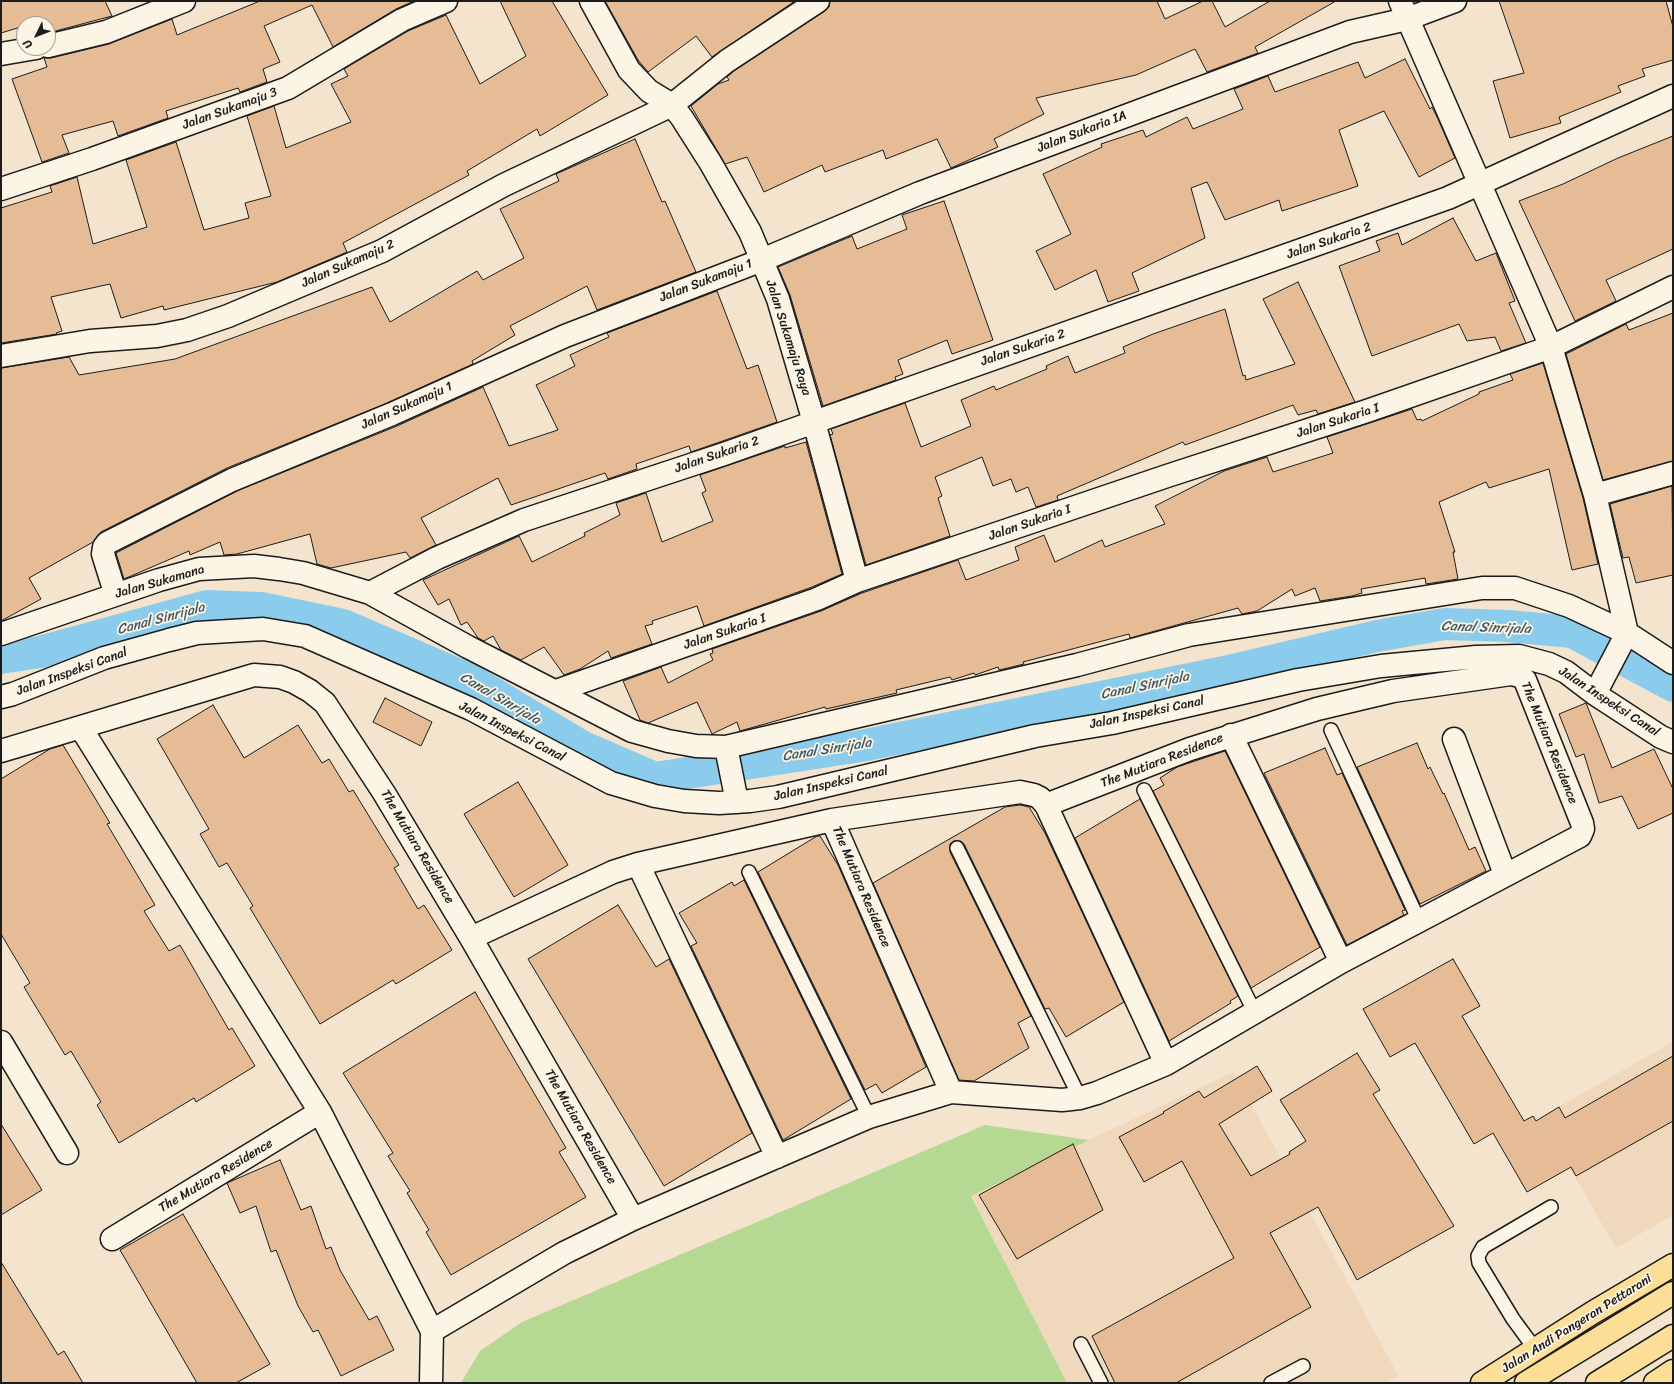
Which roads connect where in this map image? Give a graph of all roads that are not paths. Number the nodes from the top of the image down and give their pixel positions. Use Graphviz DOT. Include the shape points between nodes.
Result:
graph roads {
  1 [pos="184,1"];
  2 [pos="446,1"];
  3 [pos="591,1"];
  4 [pos="818,1"];
  5 [pos="1455,1"];
  6 [pos="1404,10"];
  7 [pos="56,44"];
  8 [pos="16,51"];
  9 [pos="1,54"];
  10 [pos="1673,96"];
  11 [pos="672,105"];
  12 [pos="1481,184"];
  13 [pos="1,189"];
  14 [pos="762,260"];
  15 [pos="1673,287"];
  16 [pos="1552,347"];
  17 [pos="1,356"];
  18 [pos="814,422"];
  19 [pos="1673,473"];
  20 [pos="1595,495"];
  21 [pos="856,581"];
  22 [pos="370,593"];
  23 [pos="117,594"];
  24 [pos="1,634"];
  25 [pos="1624,637"];
  26 [pos="1673,663"];
  27 [pos="1597,689"];
  28 [pos="556,691"];
  29 [pos="1,697"];
  30 [pos="81,728"];
  31 [pos="1331,730"];
  32 [pos="1231,735"];
  33 [pos="1454,739"];
  34 [pos="1673,742"];
  35 [pos="1,751"];
  36 [pos="726,751"];
  37 [pos="1144,790"];
  38 [pos="736,799"];
  39 [pos="1046,805"];
  40 [pos="832,820"];
  41 [pos="957,848"];
  42 [pos="638,864"];
  43 [pos="749,872"];
  44 [pos="1505,874"];
  45 [pos="1420,920"];
  46 [pos="471,938"];
  47 [pos="1341,962"];
  48 [pos="1254,1011"];
  49 [pos="1,1042"];
  50 [pos="1166,1064"];
  51 [pos="951,1092"];
  52 [pos="1080,1098"];
  53 [pos="320,1112"];
  54 [pos="869,1117"];
  55 [pos="67,1153"];
  56 [pos="777,1157"];
  57 [pos="1551,1207"];
  58 [pos="633,1220"];
  59 [pos="112,1239"];
  60 [pos="1673,1265"];
  61 [pos="1673,1293"];
  62 [pos="432,1331"];
  63 [pos="1673,1336"];
  64 [pos="1082,1344"];
  65 [pos="1535,1349"];
  66 [pos="1303,1366"];
  67 [pos="1673,1371"];
  68 [pos="431,1383"];
  69 [pos="1101,1383"];
  70 [pos="1271,1383"];
  71 [pos="1482,1383"];
  72 [pos="1526,1383"];
  73 [pos="1597,1383"];
  74 [pos="1655,1383"];
  1 -- 7 [label="street" via="106,32"];
  2 -- 13 [label="street, Jalan Sukamaju 3" via="402,20 288,88"];
  3 -- 11 [label="street, Jalan Sukamaju Raya" via="629,70 649,91"];
  4 -- 11 [label="street, Jalan Sukamaju 2" via="727,61"];
  5 -- 6 [label="street, Jalan Sukaria IA"];
  6 -- 12 [label="street"];
  6 -- 14 [label="street, Jalan Sukaria IA" via="920,193"];
  8 -- 9 [label="street"];
  10 -- 12 [label="street, Jalan Sukaria 2"];
  11 -- 14 [label="street, Jalan Sukamaju Raya" via="710,162 750,232"];
  11 -- 17 [label="street, Jalan Sukamaju 2" via="504,185 382,251 206,324 157,336 90,341"];
  12 -- 16 [label="street"];
  12 -- 18 [label="street, Jalan Sukaria 2" via="1422,208"];
  14 -- 18 [label="street, Jalan Sukamaju Raya" via="778,299"];
  14 -- 23 [label="street, Jalan Sukamaju 1" via="565,336 392,414 232,480 113,541 104,547 103,554 112,586"];
  15 -- 16 [label="street, Jalan Sukaria I"];
  16 -- 20 [label="street"];
  16 -- 21 [label="street, Jalan Sukaria I"];
  18 -- 21 [label="street, Jalan Sukamaju Raya"];
  18 -- 22 [label="street, Jalan Sukaria 2" via="524,520 437,558"];
  19 -- 20 [label="street"];
  20 -- 25 [label="street"];
  21 -- 28 [label="street, Jalan Sukaria I" via="817,599"];
  22 -- 23 [label="street, Jalan Sukamana" via="303,573 254,566 199,569"];
  22 -- 28 [label="street, Jalan Sukamana"];
  23 -- 24 [label="street, Jalan Sukamana"];
  25 -- 26 [label="street"];
  25 -- 27 [label="street"];
  25 -- 36 [label="street" via="1569,606 1515,588 1482,588 1189,635"];
  27 -- 34 [label="street, Jalan Inspeksi Canal" via="1661,737"];
  27 -- 38 [label="street, Jalan Inspeksi Canal" via="1549,664 1519,656 1476,657 1381,666 1298,680 1112,723 1035,736 778,797"];
  28 -- 36 [label="street" via="632,731 668,741"];
  29 -- 38 [label="street, Jalan Inspeksi Canal" via="104,658 169,640 197,633 263,630 305,636 471,709 611,783 655,796 684,800"];
  30 -- 35 [label="street, The Mutiara Residence"];
  30 -- 46 [label="street, The Mutiara Residence" via="254,675 269,675 294,682 325,703 344,730"];
  30 -- 53 [label="street"];
  31 -- 45 [label="lane"];
  32 -- 39 [label="street, The Mutiara Residence" via="1190,748"];
  32 -- 44 [label="street, The Mutiara Residence" via="1318,709 1393,691 1511,674 1520,676 1525,680 1583,829 1580,836"];
  32 -- 47 [label="street, The Mutiara Residence"];
  33 -- 44 [label="street"];
  36 -- 38 [label="street"];
  37 -- 48 [label="lane"];
  39 -- 40 [label="street" via="1040,798 1020,792"];
  39 -- 50 [label="street"];
  40 -- 42 [label="street, The Mutiara Residence"];
  40 -- 51 [label="street, The Mutiara Residence"];
  41 -- 52 [label="lane"];
  42 -- 46 [label="street, The Mutiara Residence" via="613,872"];
  42 -- 56 [label="street"];
  43 -- 54 [label="lane"];
  44 -- 45 [label="street, The Mutiara Residence"];
  45 -- 47 [label="street, The Mutiara Residence"];
  46 -- 58 [label="street, The Mutiara Residence"];
  47 -- 48 [label="street, The Mutiara Residence"];
  48 -- 50 [label="street, The Mutiara Residence"];
  49 -- 55 [label="street"];
  50 -- 52 [label="street, The Mutiara Residence"];
  51 -- 52 [label="street, The Mutiara Residence" via="1062,1100"];
  51 -- 54 [label="street, The Mutiara Residence"];
  53 -- 59 [label="street, The Mutiara Residence"];
  53 -- 62 [label="street"];
  54 -- 56 [label="street, The Mutiara Residence"];
  56 -- 58 [label="street, The Mutiara Residence"];
  57 -- 65 [label="lane" via="1483,1247 1478,1256 1479,1263 1513,1319"];
  58 -- 62 [label="street, The Mutiara Residence" via="564,1253"];
  60 -- 65 [label="highway, Jalan Andi Pangeran Pettarani"];
  61 -- 72 [label="highway"];
  62 -- 68 [label="street"];
  63 -- 73 [label="highway"];
  64 -- 69 [label="lane"];
  65 -- 71 [label="highway, Jalan Andi Pangeran Pettarani"];
  66 -- 70 [label="lane"];
  67 -- 74 [label="highway"];
}
